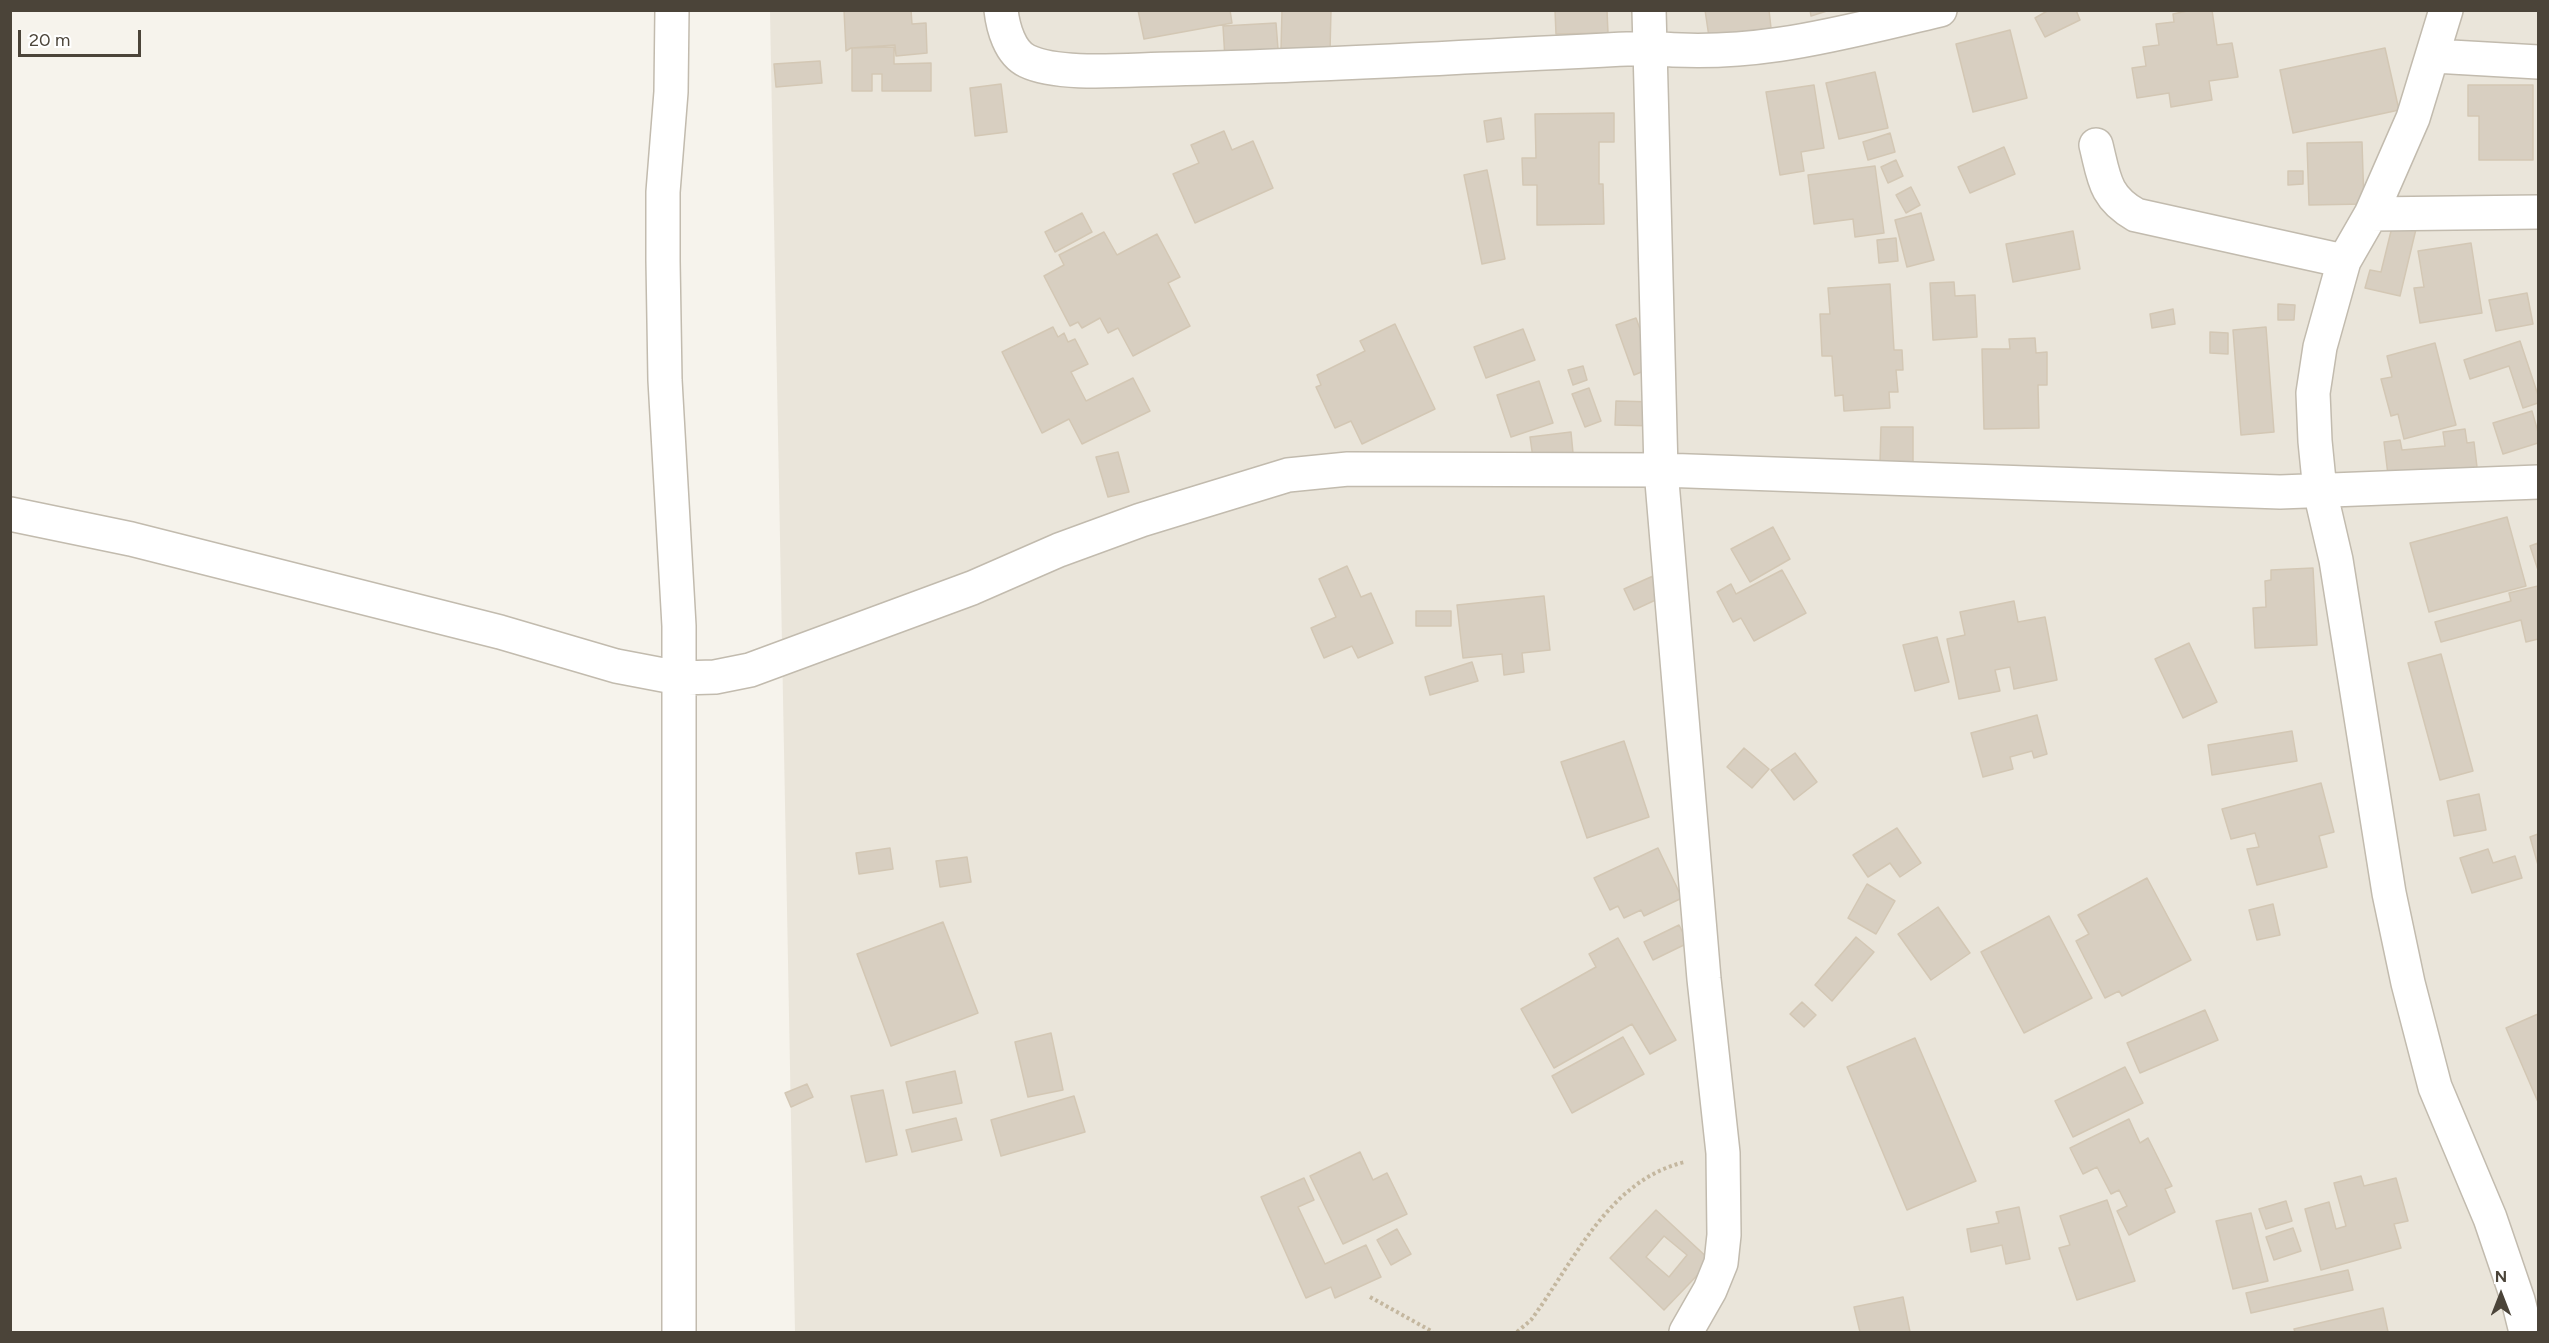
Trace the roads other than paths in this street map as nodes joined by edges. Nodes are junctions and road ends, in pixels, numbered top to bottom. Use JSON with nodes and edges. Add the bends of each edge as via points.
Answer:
{"nodes":[{"id":1,"x":672,"y":10,"type":"edge"},
{"id":2,"x":1001,"y":10,"type":"edge"},
{"id":3,"x":1649,"y":10,"type":"edge"},
{"id":4,"x":1940,"y":10,"type":"edge"},
{"id":5,"x":2446,"y":10,"type":"edge"},
{"id":6,"x":1649,"y":48,"type":"junction"},
{"id":7,"x":2434,"y":56,"type":"junction"},
{"id":8,"x":2538,"y":62,"type":"edge"},
{"id":9,"x":2096,"y":145,"type":"dead end"},
{"id":10,"x":2538,"y":212,"type":"edge"},
{"id":11,"x":2371,"y":214,"type":"junction"},
{"id":12,"x":2344,"y":261,"type":"junction"},
{"id":13,"x":1661,"y":470,"type":"junction"},
{"id":14,"x":2538,"y":482,"type":"edge"},
{"id":15,"x":2320,"y":491,"type":"junction"},
{"id":16,"x":10,"y":514,"type":"edge"},
{"id":17,"x":680,"y":678,"type":"junction"},
{"id":18,"x":679,"y":1332,"type":"edge"},
{"id":19,"x":1686,"y":1332,"type":"edge"},
{"id":20,"x":2526,"y":1332,"type":"edge"}],
"edges":[{"from":1,"to":17,"type":"street","via":[[663,261]]},
{"from":2,"to":6,"type":"street","via":[[1010,44],[1025,60],[1048,68],[1236,68]]},
{"from":3,"to":6,"type":"street"},
{"from":4,"to":6,"type":"street","via":[[1763,49]]},
{"from":5,"to":7,"type":"street"},
{"from":6,"to":13,"type":"street"},
{"from":7,"to":8,"type":"street"},
{"from":7,"to":11,"type":"street","via":[[2413,118]]},
{"from":9,"to":12,"type":"street","via":[[2107,189],[2136,215]]},
{"from":10,"to":11,"type":"street"},
{"from":11,"to":12,"type":"street"},
{"from":12,"to":15,"type":"street","via":[[2320,347],[2313,393]]},
{"from":13,"to":15,"type":"street"},
{"from":13,"to":17,"type":"street","via":[[1348,469],[1288,475],[1141,520],[750,670]]},
{"from":13,"to":19,"type":"street","via":[[1704,979],[1723,1153],[1721,1263]]},
{"from":14,"to":15,"type":"street"},
{"from":15,"to":20,"type":"street","via":[[2336,560],[2408,983],[2434,1087],[2490,1218]]},
{"from":16,"to":17,"type":"street","via":[[131,539],[500,632],[616,666]]},
{"from":17,"to":18,"type":"street"}]}
